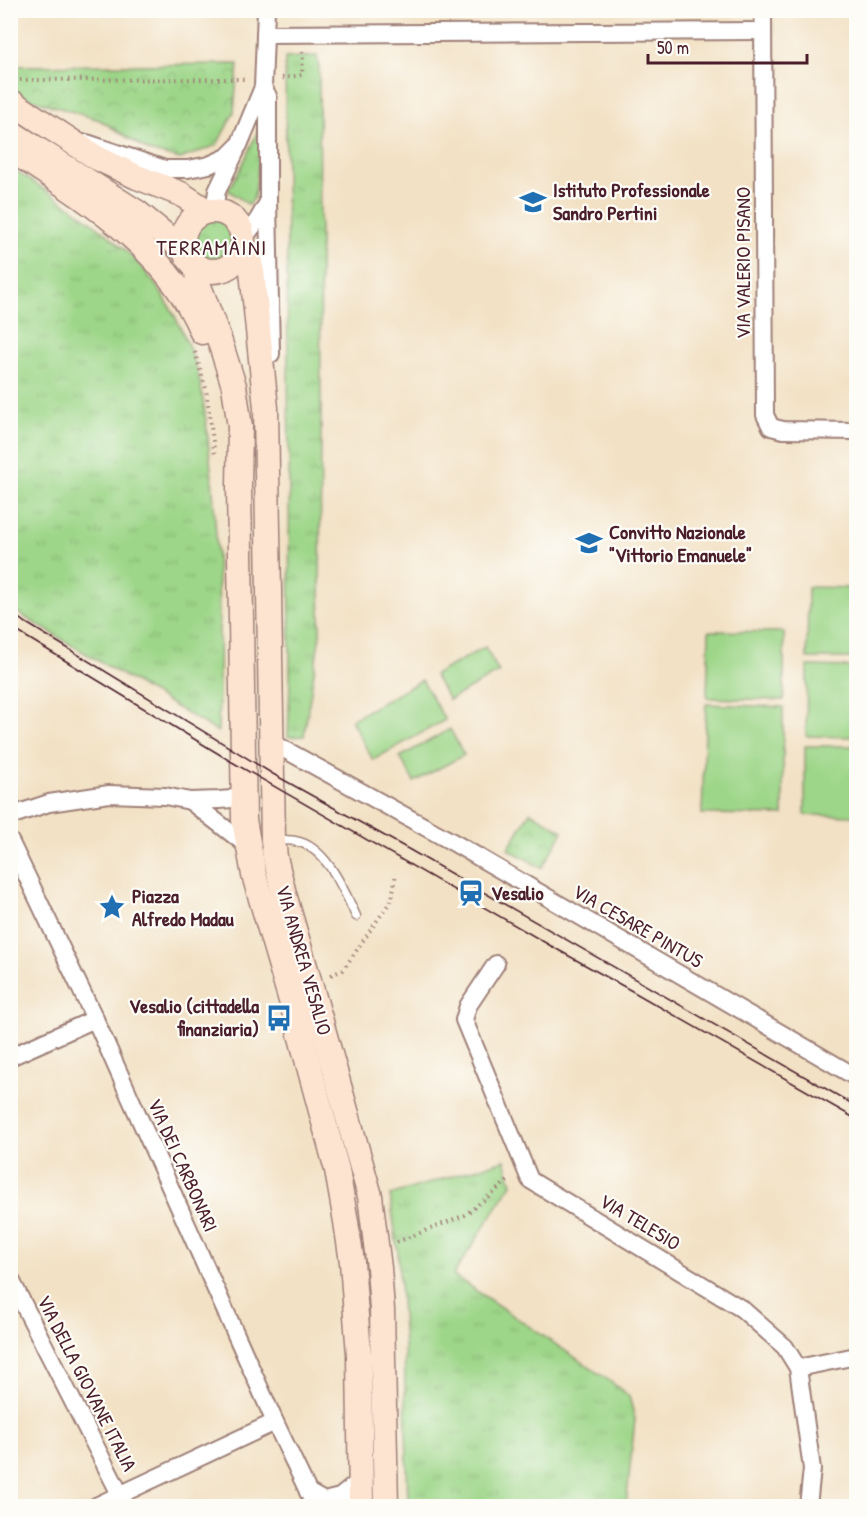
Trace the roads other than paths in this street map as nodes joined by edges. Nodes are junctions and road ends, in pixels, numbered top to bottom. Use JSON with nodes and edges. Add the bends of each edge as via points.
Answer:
{"nodes":[{"id":1,"x":266,"y":10,"type":"edge"},
{"id":2,"x":763,"y":10,"type":"edge"},
{"id":3,"x":762,"y":31,"type":"junction"},
{"id":4,"x":265,"y":34,"type":"junction"},
{"id":5,"x":267,"y":81,"type":"junction"},
{"id":6,"x":10,"y":101,"type":"edge"},
{"id":7,"x":10,"y":132,"type":"edge"},
{"id":8,"x":69,"y":139,"type":"junction"},
{"id":9,"x":239,"y":145,"type":"junction"},
{"id":10,"x":10,"y":149,"type":"edge"},
{"id":11,"x":268,"y":201,"type":"junction"},
{"id":12,"x":211,"y":211,"type":"junction"},
{"id":13,"x":243,"y":243,"type":"junction"},
{"id":14,"x":190,"y":258,"type":"junction"},
{"id":15,"x":266,"y":408,"type":"junction"},
{"id":16,"x":856,"y":431,"type":"edge"},
{"id":17,"x":239,"y":486,"type":"junction"},
{"id":18,"x":273,"y":743,"type":"junction"},
{"id":19,"x":243,"y":790,"type":"junction"},
{"id":20,"x":190,"y":801,"type":"junction"},
{"id":21,"x":10,"y":816,"type":"edge"},
{"id":22,"x":273,"y":840,"type":"junction"},
{"id":23,"x":10,"y":841,"type":"edge"},
{"id":24,"x":249,"y":847,"type":"junction"},
{"id":25,"x":356,"y":916,"type":"dead end"},
{"id":26,"x":496,"y":964,"type":"dead end"},
{"id":27,"x":95,"y":1019,"type":"junction"},
{"id":28,"x":10,"y":1057,"type":"edge"},
{"id":29,"x":856,"y":1077,"type":"edge"},
{"id":30,"x":10,"y":1278,"type":"edge"},
{"id":31,"x":856,"y":1356,"type":"edge"},
{"id":32,"x":798,"y":1368,"type":"junction"},
{"id":33,"x":274,"y":1422,"type":"junction"},
{"id":34,"x":361,"y":1480,"type":"junction"},
{"id":35,"x":312,"y":1499,"type":"edge"},
{"id":36,"x":123,"y":1501,"type":"edge"},
{"id":37,"x":96,"y":1506,"type":"edge"},
{"id":38,"x":361,"y":1506,"type":"edge"},
{"id":39,"x":386,"y":1506,"type":"edge"},
{"id":40,"x":808,"y":1506,"type":"edge"}],
"edges":[{"from":1,"to":4,"type":"street","name":"VIA ANDREA VESALIO"},
{"from":2,"to":3,"type":"street","name":"VIA VALERIO PISANO"},
{"from":3,"to":4,"type":"street"},
{"from":3,"to":16,"type":"street","name":"VIA VALERIO PISANO","via":[[765,415],[771,427],[783,430]]},
{"from":4,"to":5,"type":"street","name":"VIA ANDREA VESALIO"},
{"from":5,"to":9,"type":"street","name":"VIA ANDREA VESALIO"},
{"from":5,"to":11,"type":"street","name":"VIA ANDREA VESALIO"},
{"from":6,"to":8,"type":"main road"},
{"from":7,"to":14,"type":"main road","via":[[138,213]]},
{"from":8,"to":9,"type":"street","via":[[165,169],[209,165],[228,157]]},
{"from":8,"to":12,"type":"main road","via":[[97,158]]},
{"from":9,"to":12,"type":"street","name":"VIA ANDREA VESALIO"},
{"from":10,"to":17,"type":"main road","name":"VIA ANDREA VESALIO","via":[[74,191],[142,245],[168,274],[195,315],[208,346]]},
{"from":11,"to":13,"type":"street"},
{"from":11,"to":15,"type":"street","name":"VIA ANDREA VESALIO","via":[[272,392]]},
{"from":12,"to":13,"type":"main road","via":[[232,216],[239,224]]},
{"from":12,"to":14,"type":"main road","via":[[197,215],[184,232],[183,242]]},
{"from":13,"to":14,"type":"main road","via":[[240,256],[225,269],[206,270]]},
{"from":13,"to":15,"type":"main road","name":"VIA ANDREA VESALIO","via":[[252,272]]},
{"from":14,"to":17,"type":"main road","name":"VIA ANDREA VESALIO","via":[[234,386],[240,427]]},
{"from":15,"to":18,"type":"main road","name":"VIA ANDREA VESALIO"},
{"from":17,"to":19,"type":"main road","name":"VIA ANDREA VESALIO"},
{"from":18,"to":22,"type":"main road","name":"VIA ANDREA VESALIO"},
{"from":18,"to":29,"type":"street","name":"VIA CESARE PINTUS","via":[[456,844]]},
{"from":19,"to":20,"type":"street","via":[[232,799]]},
{"from":19,"to":24,"type":"main road","name":"VIA ANDREA VESALIO"},
{"from":20,"to":21,"type":"street","via":[[109,794],[49,803]]},
{"from":20,"to":24,"type":"street"},
{"from":22,"to":25,"type":"lane","via":[[297,841],[317,852],[337,876]]},
{"from":22,"to":39,"type":"main road","name":"VIA ANDREA VESALIO","via":[[284,894],[370,1196],[382,1310]]},
{"from":23,"to":27,"type":"street","name":"VIA DEI CARBONARI"},
{"from":24,"to":34,"type":"main road","name":"VIA ANDREA VESALIO","via":[[337,1170],[352,1262],[359,1355]]},
{"from":26,"to":32,"type":"street","name":"VIA TELESIO","via":[[468,1006],[464,1020],[530,1180],[742,1309],[785,1347]]},
{"from":27,"to":28,"type":"street"},
{"from":27,"to":33,"type":"street","name":"VIA DEI CARBONARI"},
{"from":30,"to":36,"type":"street","name":"VIA DELLA GIOVANE ITALIA"},
{"from":31,"to":32,"type":"street"},
{"from":32,"to":40,"type":"street","name":"VIA TELESIO","via":[[812,1469]]},
{"from":33,"to":35,"type":"street","name":"VIA DEI CARBONARI"},
{"from":33,"to":36,"type":"street"},
{"from":34,"to":35,"type":"street","via":[[340,1497]]},
{"from":34,"to":38,"type":"main road","name":"VIA ANDREA VESALIO"},
{"from":36,"to":37,"type":"street"}]}
